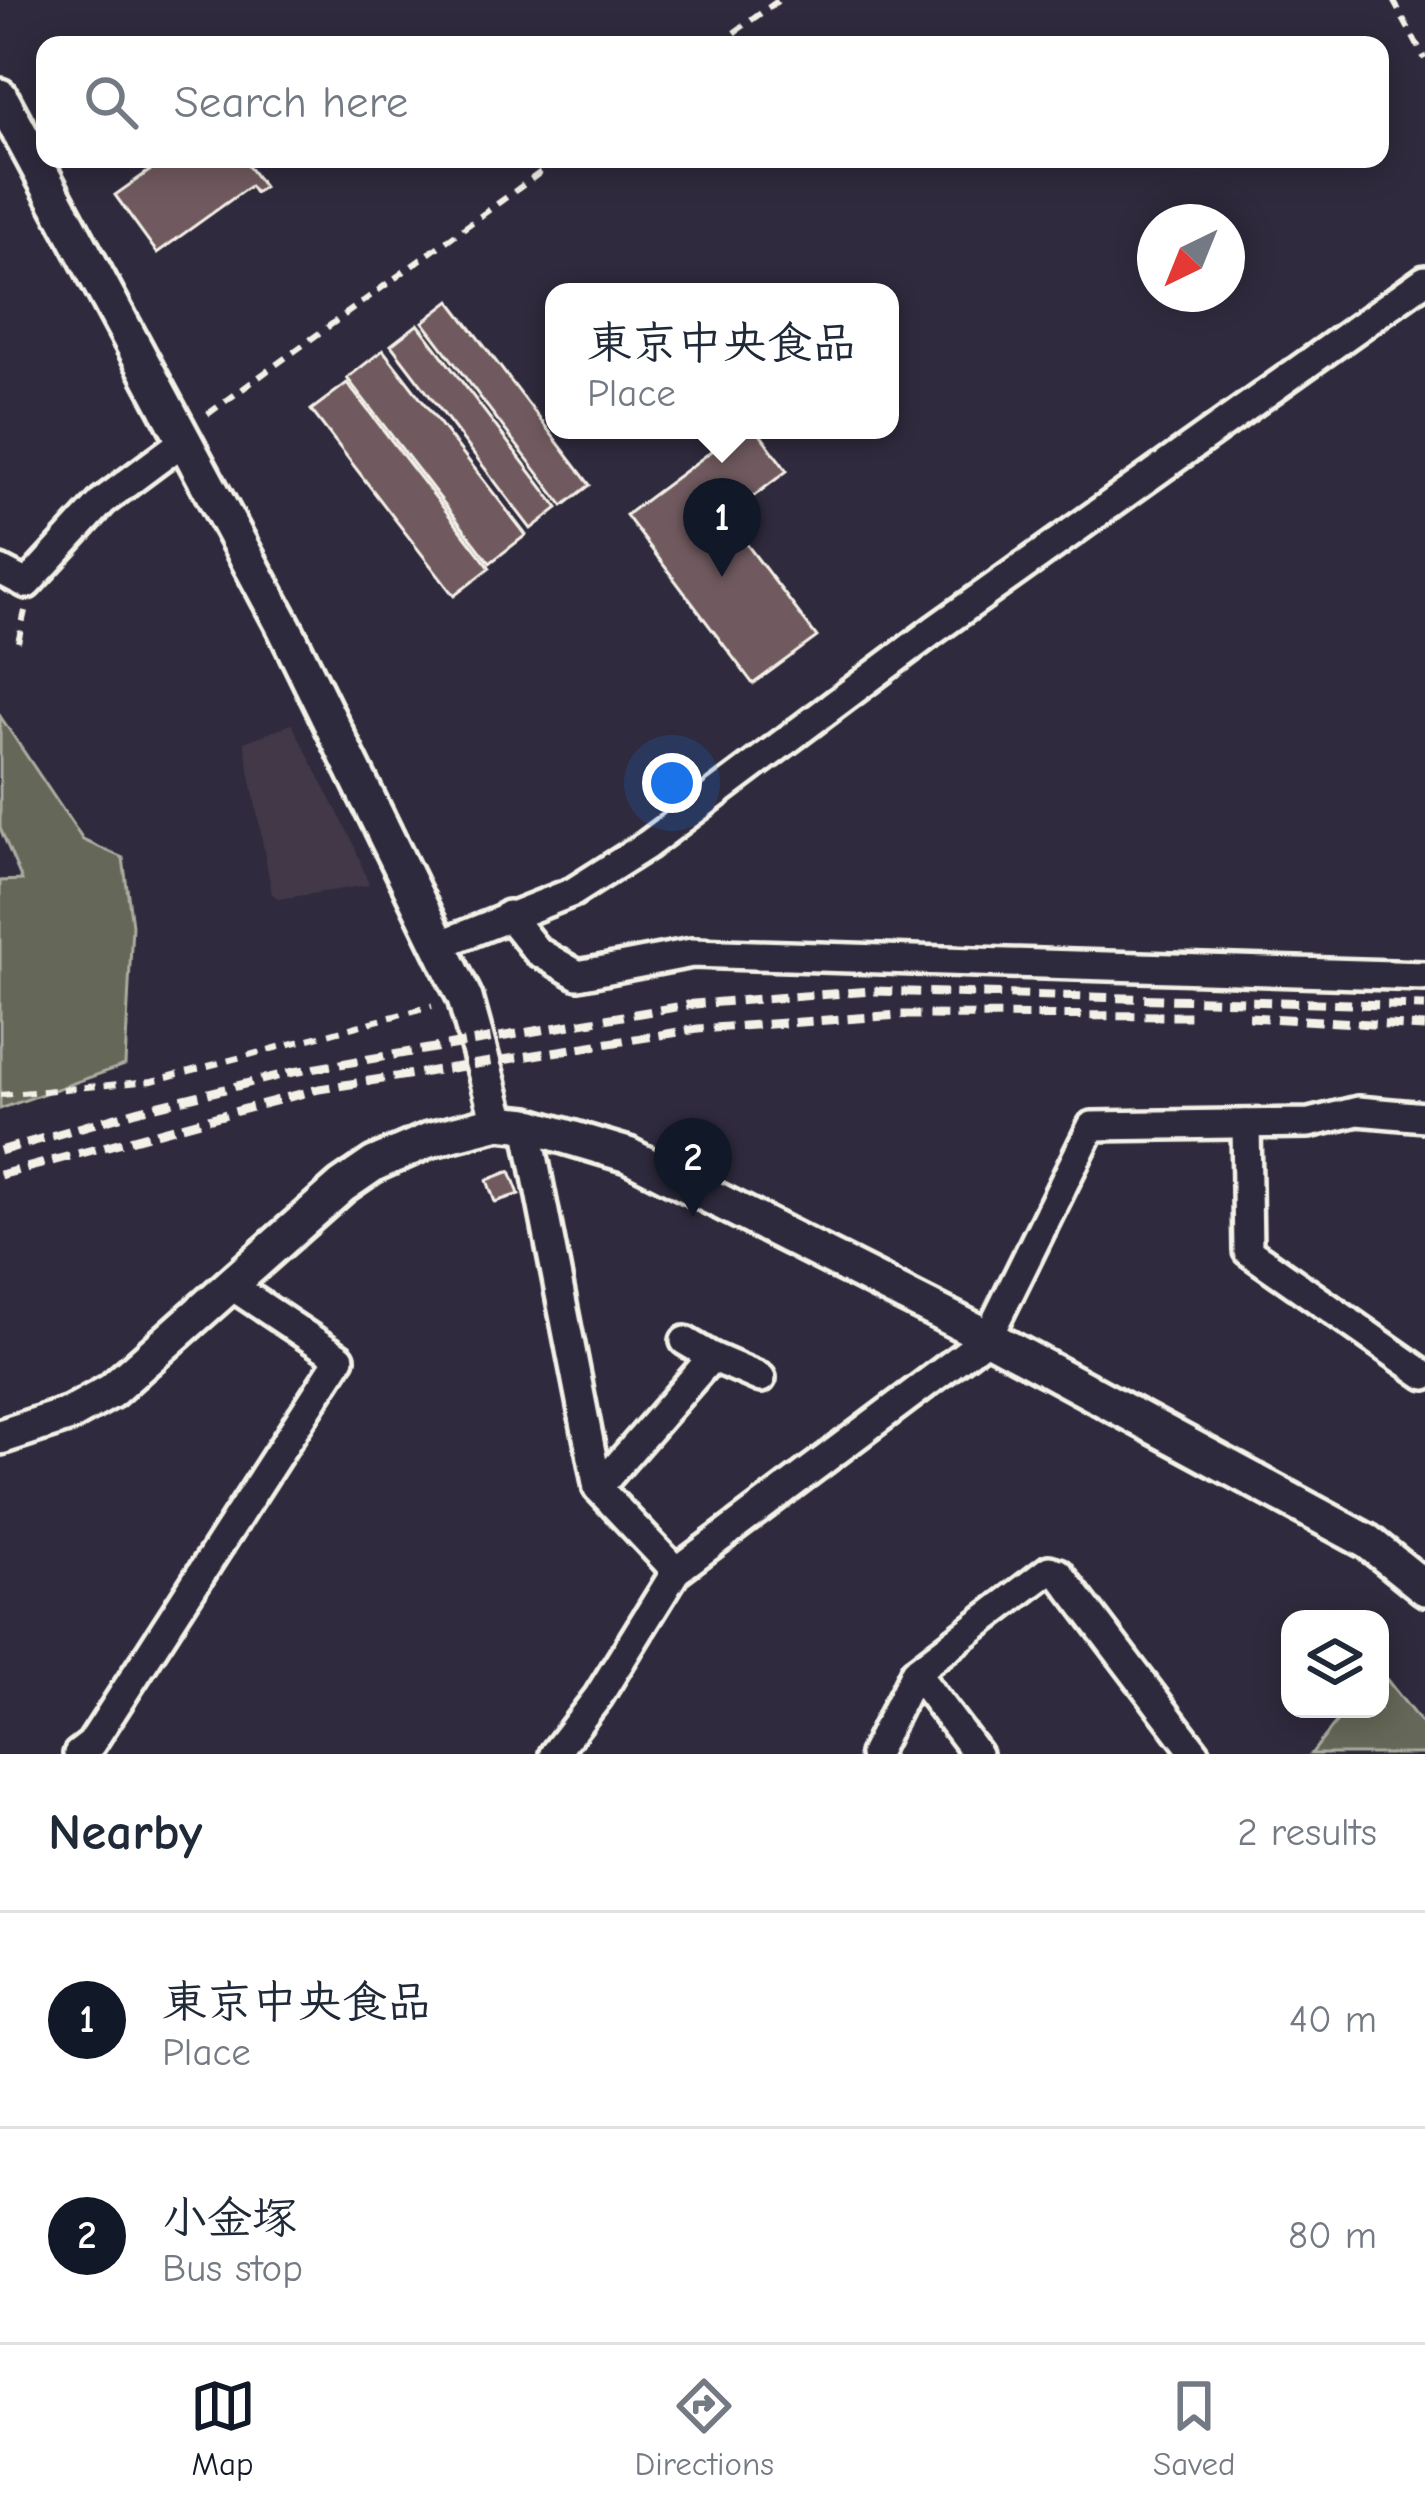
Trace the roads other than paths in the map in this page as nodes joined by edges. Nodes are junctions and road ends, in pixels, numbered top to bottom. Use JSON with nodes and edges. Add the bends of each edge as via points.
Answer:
{"nodes":[{"id":1,"x":0,"y":96,"type":"edge"},
{"id":2,"x":36,"y":163,"type":"edge"},
{"id":3,"x":39,"y":168,"type":"edge"},
{"id":4,"x":1425,"y":280,"type":"edge"},
{"id":5,"x":183,"y":436,"type":"junction"},
{"id":6,"x":0,"y":570,"type":"edge"},
{"id":7,"x":508,"y":915,"type":"junction"},
{"id":8,"x":439,"y":945,"type":"junction"},
{"id":9,"x":1425,"y":976,"type":"edge"},
{"id":10,"x":1425,"y":1117,"type":"edge"},
{"id":11,"x":513,"y":1123,"type":"junction"},
{"id":12,"x":1246,"y":1124,"type":"junction"},
{"id":13,"x":232,"y":1286,"type":"junction"},
{"id":14,"x":988,"y":1337,"type":"junction"},
{"id":15,"x":686,"y":1341,"type":"dead end"},
{"id":16,"x":712,"y":1357,"type":"junction"},
{"id":17,"x":1425,"y":1375,"type":"edge"},
{"id":18,"x":761,"y":1378,"type":"dead end"},
{"id":19,"x":0,"y":1437,"type":"edge"},
{"id":20,"x":598,"y":1488,"type":"junction"},
{"id":21,"x":676,"y":1570,"type":"junction"},
{"id":22,"x":1425,"y":1588,"type":"edge"},
{"id":23,"x":915,"y":1672,"type":"junction"},
{"id":24,"x":78,"y":1754,"type":"edge"},
{"id":25,"x":554,"y":1754,"type":"edge"},
{"id":26,"x":874,"y":1754,"type":"edge"},
{"id":27,"x":976,"y":1754,"type":"edge"},
{"id":28,"x":1196,"y":1754,"type":"edge"}],
"edges":[{"from":1,"to":2,"type":"street"},
{"from":3,"to":5,"type":"street"},
{"from":4,"to":7,"type":"street","via":[[647,845],[573,892]]},
{"from":5,"to":6,"type":"street","via":[[103,501],[27,584]]},
{"from":5,"to":8,"type":"street"},
{"from":7,"to":8,"type":"street"},
{"from":7,"to":9,"type":"street","via":[[537,951],[578,976],[692,953]]},
{"from":8,"to":11,"type":"street"},
{"from":10,"to":12,"type":"street","via":[[1358,1111],[1309,1123]]},
{"from":11,"to":13,"type":"street","via":[[429,1140],[374,1163]]},
{"from":11,"to":14,"type":"street","via":[[628,1155]]},
{"from":11,"to":20,"type":"street"},
{"from":12,"to":14,"type":"street","via":[[1092,1126]]},
{"from":12,"to":17,"type":"street","via":[[1248,1251]]},
{"from":13,"to":19,"type":"street","via":[[111,1391]]},
{"from":13,"to":24,"type":"street","via":[[340,1358]]},
{"from":14,"to":21,"type":"street"},
{"from":14,"to":22,"type":"street","via":[[1368,1542]]},
{"from":15,"to":16,"type":"street"},
{"from":16,"to":18,"type":"street"},
{"from":16,"to":20,"type":"street"},
{"from":20,"to":21,"type":"street"},
{"from":21,"to":25,"type":"street"},
{"from":23,"to":26,"type":"street"},
{"from":23,"to":27,"type":"street"},
{"from":23,"to":28,"type":"street","via":[[1049,1570]]}]}
